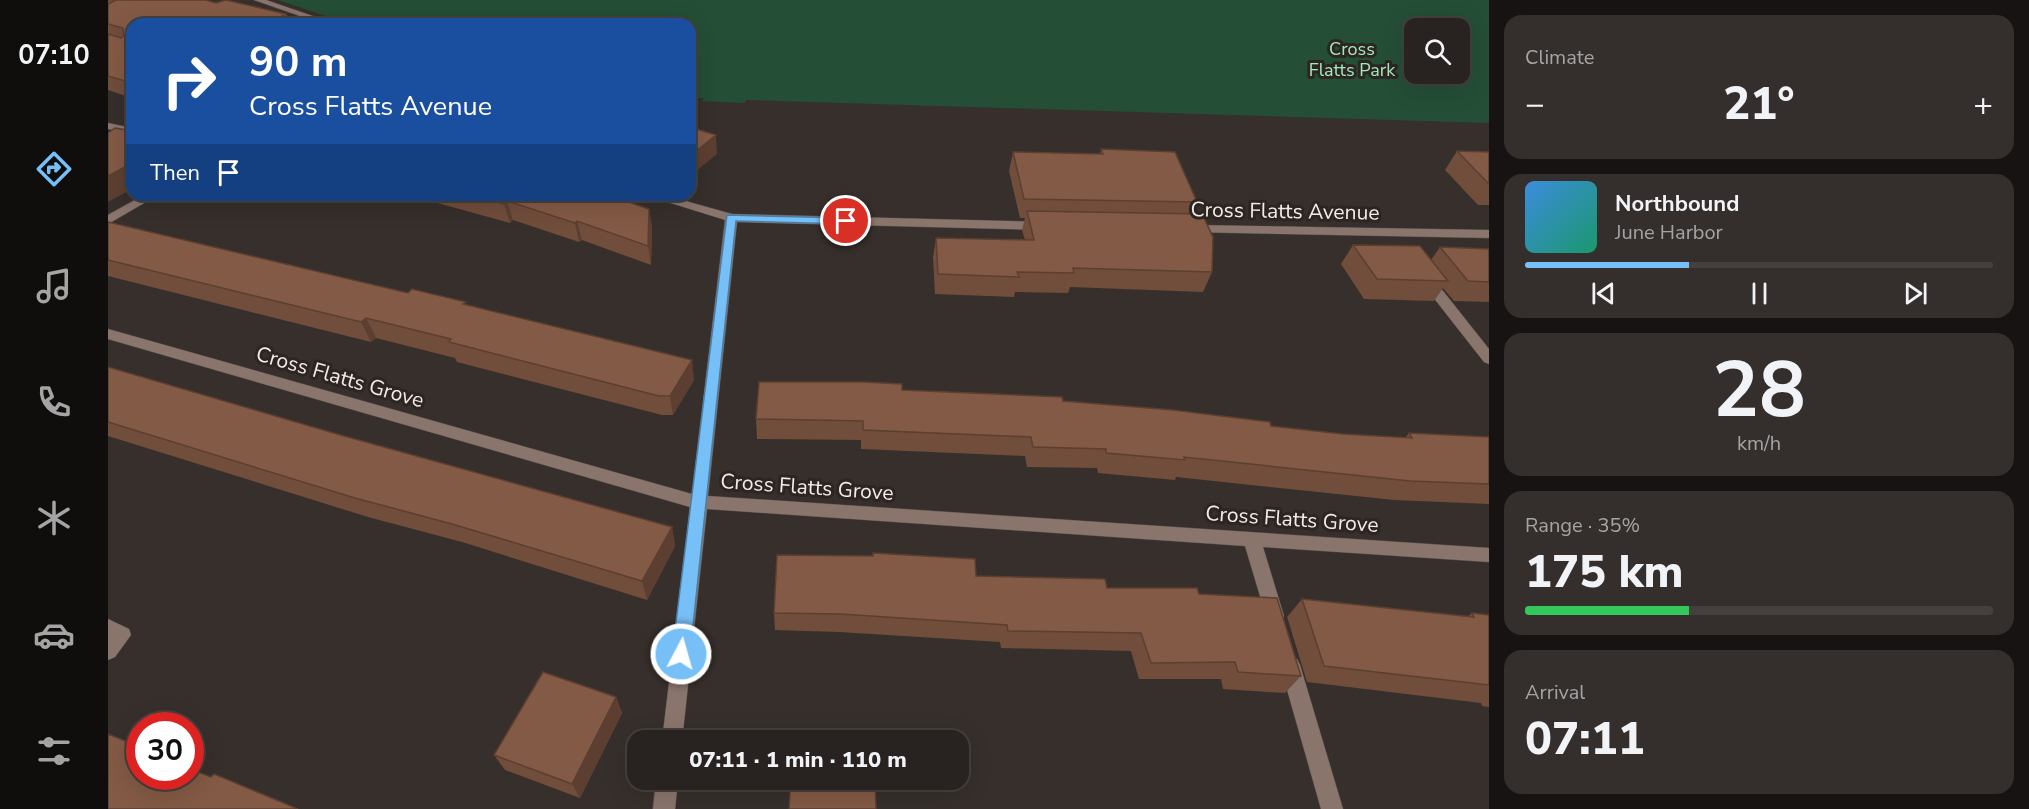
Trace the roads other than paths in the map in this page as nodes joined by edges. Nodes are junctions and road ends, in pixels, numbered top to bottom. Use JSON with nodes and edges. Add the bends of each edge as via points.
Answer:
{"nodes":[{"id":1,"x":258,"y":0,"type":"edge"},
{"id":2,"x":314,"y":18,"type":"edge"},
{"id":3,"x":108,"y":126,"type":"edge"},
{"id":4,"x":126,"y":130,"type":"edge"},
{"id":5,"x":141,"y":201,"type":"edge"},
{"id":6,"x":672,"y":201,"type":"edge"},
{"id":7,"x":108,"y":204,"type":"edge"},
{"id":8,"x":129,"y":208,"type":"junction"},
{"id":9,"x":731,"y":218,"type":"junction"},
{"id":10,"x":108,"y":220,"type":"edge"},
{"id":11,"x":1058,"y":226,"type":"edge"},
{"id":12,"x":1176,"y":229,"type":"edge"},
{"id":13,"x":1390,"y":233,"type":"junction"},
{"id":14,"x":1489,"y":234,"type":"edge"},
{"id":15,"x":1404,"y":251,"type":"edge"},
{"id":16,"x":1419,"y":269,"type":"edge"},
{"id":17,"x":108,"y":334,"type":"edge"},
{"id":18,"x":1489,"y":359,"type":"edge"},
{"id":19,"x":697,"y":502,"type":"junction"},
{"id":20,"x":1252,"y":539,"type":"junction"},
{"id":21,"x":1489,"y":555,"type":"edge"},
{"id":22,"x":1279,"y":629,"type":"edge"},
{"id":23,"x":115,"y":631,"type":"edge"},
{"id":24,"x":108,"y":651,"type":"edge"},
{"id":25,"x":1286,"y":652,"type":"edge"},
{"id":26,"x":673,"y":730,"type":"edge"},
{"id":27,"x":666,"y":790,"type":"edge"},
{"id":28,"x":664,"y":809,"type":"edge"},
{"id":29,"x":1332,"y":809,"type":"edge"}],
"edges":[{"from":1,"to":2,"type":"street"},
{"from":3,"to":4,"type":"street"},
{"from":5,"to":8,"type":"street"},
{"from":6,"to":9,"type":"street"},
{"from":7,"to":8,"type":"street"},
{"from":8,"to":10,"type":"street"},
{"from":9,"to":11,"type":"street"},
{"from":9,"to":19,"type":"street"},
{"from":12,"to":13,"type":"street","name":"Cross Flatts Avenue"},
{"from":13,"to":14,"type":"street","name":"Cross Flatts Avenue"},
{"from":13,"to":15,"type":"street"},
{"from":16,"to":18,"type":"street"},
{"from":17,"to":19,"type":"street","name":"Cross Flatts Grove"},
{"from":19,"to":20,"type":"street","name":"Cross Flatts Grove"},
{"from":19,"to":26,"type":"street"},
{"from":20,"to":21,"type":"street","name":"Cross Flatts Grove"},
{"from":20,"to":22,"type":"street"},
{"from":23,"to":24,"type":"street"},
{"from":25,"to":29,"type":"street"},
{"from":27,"to":28,"type":"street"}]}
